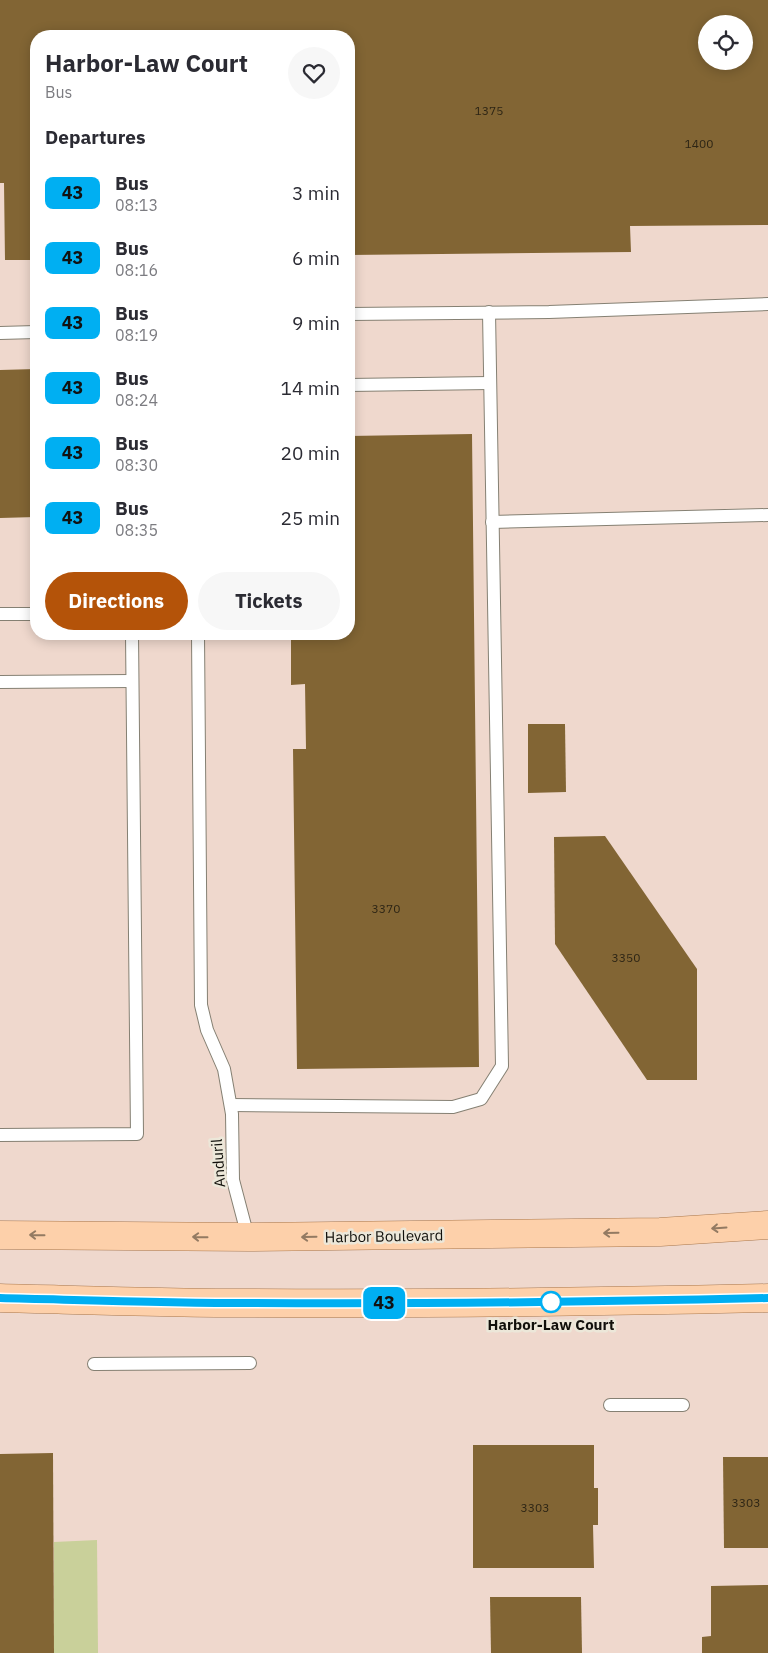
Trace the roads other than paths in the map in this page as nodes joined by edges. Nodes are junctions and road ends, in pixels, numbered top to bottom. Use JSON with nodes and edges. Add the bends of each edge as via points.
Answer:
{"nodes":[{"id":1,"x":768,"y":304,"type":"edge"},
{"id":2,"x":488,"y":312,"type":"junction"},
{"id":3,"x":355,"y":314,"type":"edge"},
{"id":4,"x":30,"y":332,"type":"edge"},
{"id":5,"x":0,"y":333,"type":"edge"},
{"id":6,"x":490,"y":383,"type":"junction"},
{"id":7,"x":355,"y":385,"type":"edge"},
{"id":8,"x":768,"y":515,"type":"edge"},
{"id":9,"x":492,"y":522,"type":"junction"},
{"id":10,"x":0,"y":614,"type":"edge"},
{"id":11,"x":30,"y":614,"type":"edge"},
{"id":12,"x":132,"y":640,"type":"edge"},
{"id":13,"x":198,"y":640,"type":"edge"},
{"id":14,"x":132,"y":681,"type":"junction"},
{"id":15,"x":0,"y":682,"type":"edge"},
{"id":16,"x":232,"y":1110,"type":"junction"},
{"id":17,"x":0,"y":1135,"type":"edge"},
{"id":18,"x":768,"y":1225,"type":"edge"},
{"id":19,"x":0,"y":1235,"type":"edge"},
{"id":20,"x":248,"y":1237,"type":"junction"},
{"id":21,"x":0,"y":1298,"type":"edge"},
{"id":22,"x":768,"y":1298,"type":"edge"},
{"id":23,"x":250,"y":1363,"type":"dead end"},
{"id":24,"x":94,"y":1364,"type":"dead end"},
{"id":25,"x":610,"y":1405,"type":"dead end"},
{"id":26,"x":683,"y":1405,"type":"dead end"}],
"edges":[{"from":1,"to":2,"type":"lane"},
{"from":2,"to":3,"type":"lane"},
{"from":2,"to":6,"type":"lane"},
{"from":4,"to":5,"type":"lane"},
{"from":6,"to":7,"type":"lane"},
{"from":6,"to":9,"type":"lane"},
{"from":8,"to":9,"type":"lane"},
{"from":9,"to":16,"type":"lane","via":[[502,1066],[481,1099],[453,1107]]},
{"from":10,"to":11,"type":"lane"},
{"from":12,"to":14,"type":"lane"},
{"from":13,"to":16,"type":"lane","name":"Anduril","via":[[201,1005],[207,1030],[224,1069]]},
{"from":14,"to":15,"type":"lane"},
{"from":14,"to":17,"type":"lane","via":[[137,1134]]},
{"from":16,"to":20,"type":"lane","name":"Anduril","via":[[233,1180]]},
{"from":18,"to":20,"type":"main road","name":"Harbor Boulevard","one_way":true,"via":[[660,1232]]},
{"from":20,"to":19,"type":"main road","name":"Harbor Boulevard","one_way":true},
{"from":21,"to":22,"type":"main road","via":[[249,1303]]},
{"from":23,"to":24,"type":"lane"},
{"from":25,"to":26,"type":"lane"}]}
